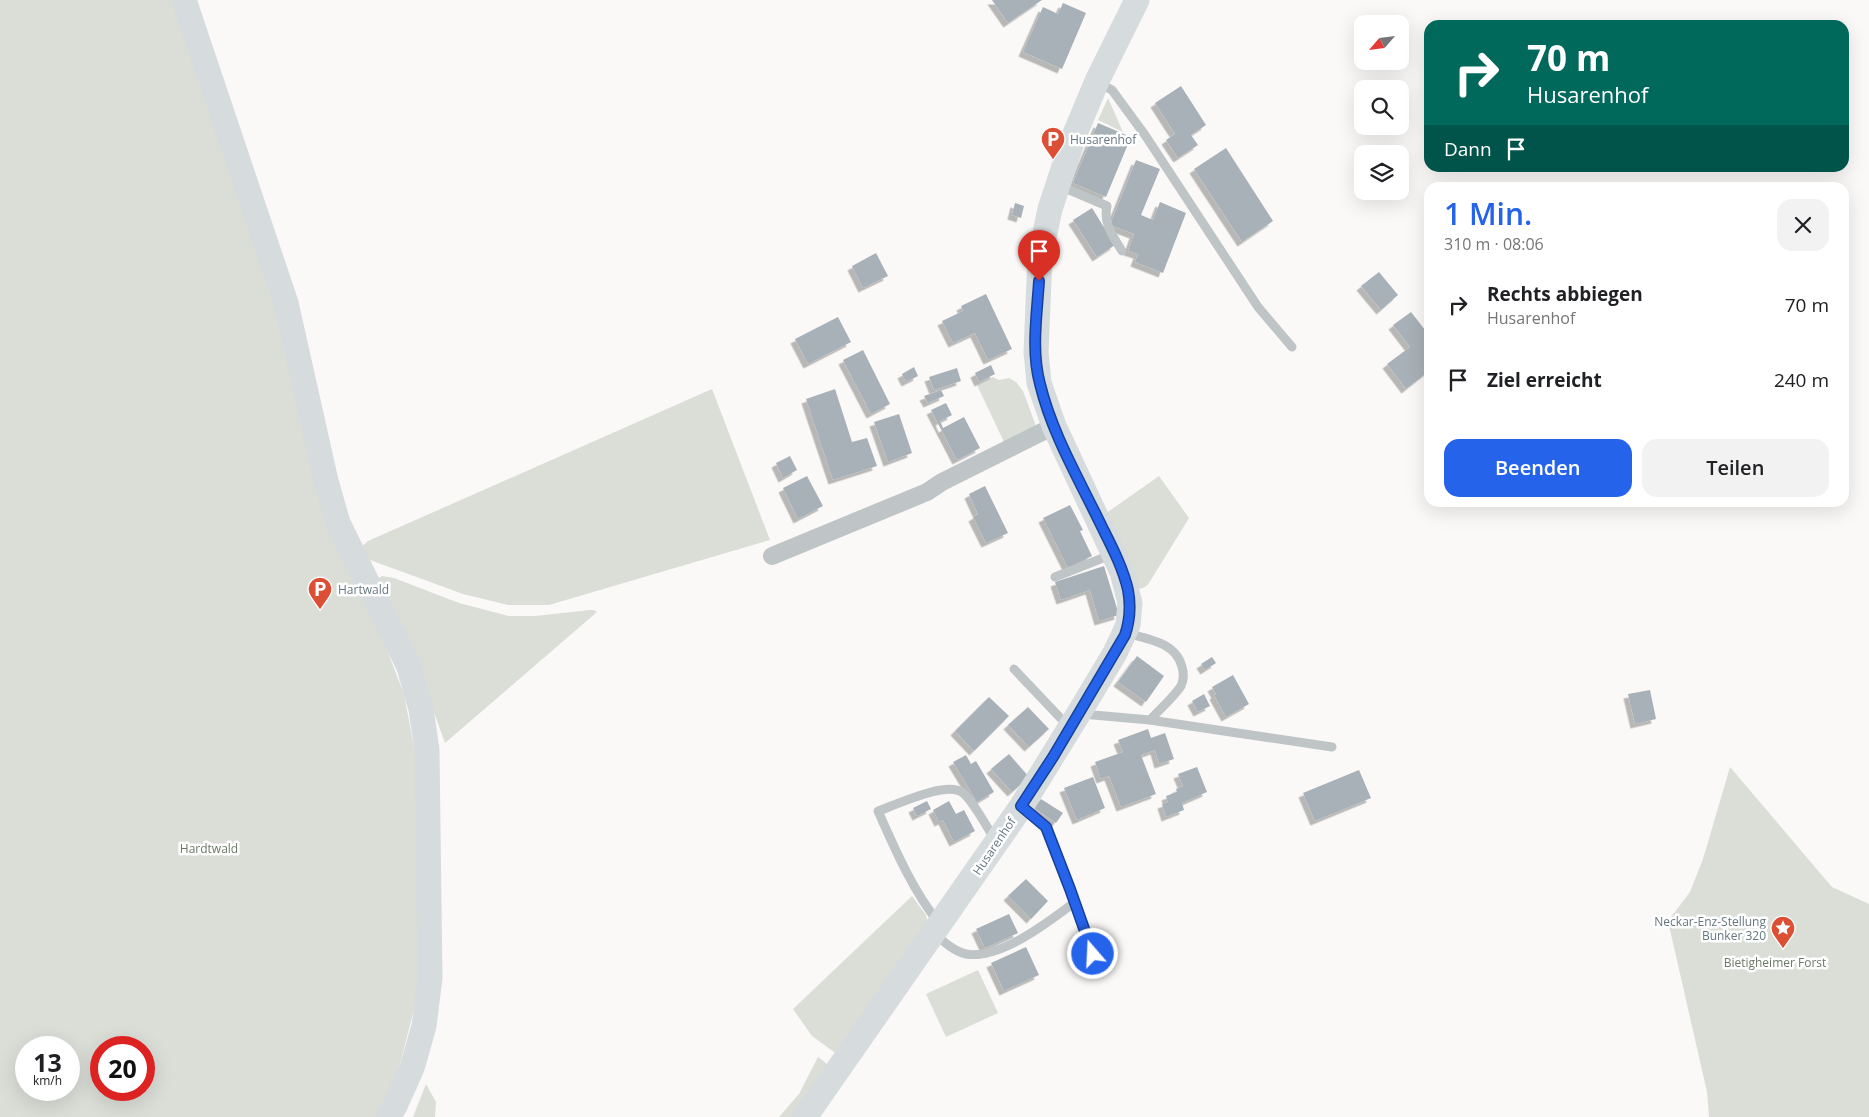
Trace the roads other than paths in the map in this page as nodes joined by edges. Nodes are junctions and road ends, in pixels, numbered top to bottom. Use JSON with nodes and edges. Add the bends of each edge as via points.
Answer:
{"nodes":[{"id":1,"x":184,"y":0,"type":"edge"},
{"id":2,"x":1137,"y":0,"type":"edge"},
{"id":3,"x":1097,"y":82,"type":"junction"},
{"id":4,"x":1058,"y":185,"type":"junction"},
{"id":5,"x":1122,"y":251,"type":"dead end"},
{"id":6,"x":1292,"y":347,"type":"dead end"},
{"id":7,"x":1054,"y":426,"type":"junction"},
{"id":8,"x":1114,"y":553,"type":"junction"},
{"id":9,"x":772,"y":556,"type":"dead end"},
{"id":10,"x":1055,"y":577,"type":"dead end"},
{"id":11,"x":1126,"y":633,"type":"junction"},
{"id":12,"x":1014,"y":669,"type":"dead end"},
{"id":13,"x":1150,"y":720,"type":"junction"},
{"id":14,"x":1075,"y":721,"type":"junction"},
{"id":15,"x":1332,"y":747,"type":"dead end"},
{"id":16,"x":1021,"y":806,"type":"junction"},
{"id":17,"x":996,"y":843,"type":"junction"},
{"id":18,"x":1075,"y":902,"type":"junction"},
{"id":19,"x":937,"y":928,"type":"junction"},
{"id":20,"x":1099,"y":971,"type":"dead end"},
{"id":21,"x":388,"y":1117,"type":"edge"},
{"id":22,"x":805,"y":1117,"type":"edge"}],
"edges":[{"from":1,"to":21,"type":"main road","via":[[286,303],[338,523],[409,667],[421,708],[427,750],[430,978],[424,1026],[412,1068]]},
{"from":2,"to":3,"type":"main road","name":"Husarenhof"},
{"from":3,"to":4,"type":"main road","name":"Husarenhof"},
{"from":3,"to":6,"type":"lane","via":[[1112,90],[1258,307]]},
{"from":4,"to":5,"type":"lane","via":[[1107,206],[1108,227]]},
{"from":4,"to":7,"type":"main road","name":"Husarenhof","via":[[1040,257],[1036,352],[1039,383]]},
{"from":7,"to":8,"type":"main road","name":"Husarenhof"},
{"from":7,"to":9,"type":"street","via":[[926,492]]},
{"from":8,"to":10,"type":"lane"},
{"from":8,"to":11,"type":"main road","name":"Husarenhof","via":[[1128,589],[1130,616]]},
{"from":11,"to":13,"type":"lane","via":[[1161,643],[1170,648],[1182,664],[1184,676],[1181,686]]},
{"from":11,"to":14,"type":"main road","name":"Husarenhof"},
{"from":12,"to":14,"type":"lane"},
{"from":13,"to":14,"type":"lane"},
{"from":13,"to":15,"type":"lane"},
{"from":14,"to":16,"type":"main road","name":"Husarenhof"},
{"from":16,"to":17,"type":"main road","name":"Husarenhof"},
{"from":16,"to":18,"type":"lane","via":[[1046,827]]},
{"from":17,"to":19,"type":"main road","name":"Husarenhof"},
{"from":17,"to":19,"type":"lane","via":[[968,799],[950,788],[878,810]]},
{"from":18,"to":19,"type":"lane","via":[[1022,940],[988,952],[972,954],[956,950]]},
{"from":18,"to":20,"type":"lane"},
{"from":19,"to":22,"type":"main road","name":"Husarenhof"}]}
